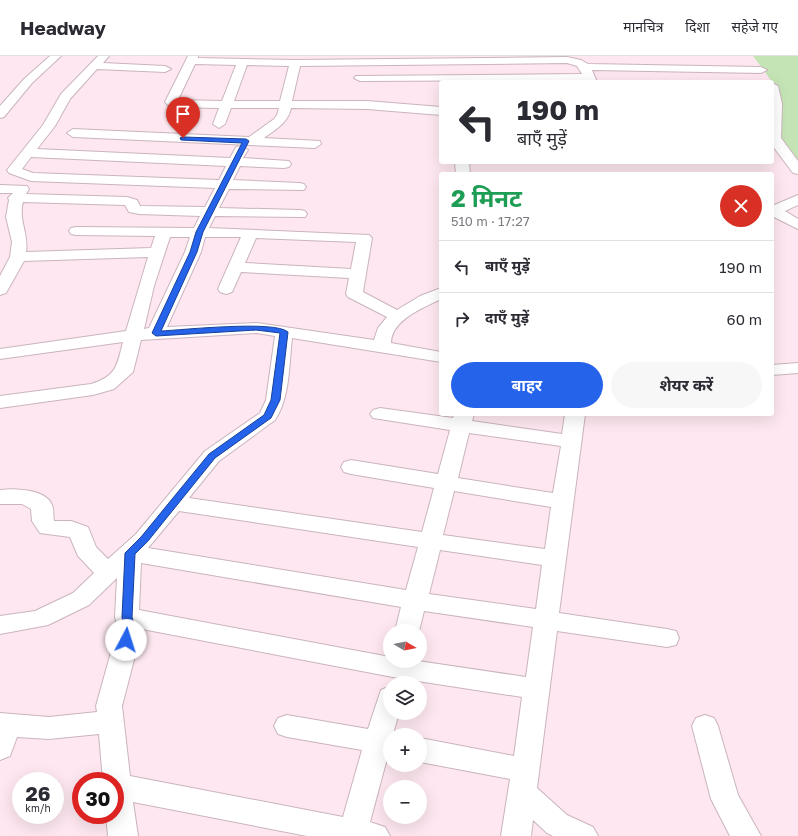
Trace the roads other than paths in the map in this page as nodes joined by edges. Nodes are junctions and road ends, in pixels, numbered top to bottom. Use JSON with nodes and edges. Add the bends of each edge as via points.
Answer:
{"nodes":[{"id":1,"x":56,"y":56,"type":"edge"},
{"id":2,"x":104,"y":56,"type":"edge"},
{"id":3,"x":192,"y":59,"type":"edge"},
{"id":4,"x":754,"y":60,"type":"dead end"},
{"id":5,"x":243,"y":62,"type":"junction"},
{"id":6,"x":424,"y":62,"type":"junction"},
{"id":7,"x":295,"y":64,"type":"junction"},
{"id":8,"x":94,"y":66,"type":"junction"},
{"id":9,"x":165,"y":69,"type":"dead end"},
{"id":10,"x":761,"y":70,"type":"junction"},
{"id":11,"x":589,"y":75,"type":"edge"},
{"id":12,"x":360,"y":78,"type":"dead end"},
{"id":13,"x":473,"y":80,"type":"edge"},
{"id":14,"x":768,"y":80,"type":"edge"},
{"id":15,"x":439,"y":81,"type":"edge"},
{"id":16,"x":427,"y":82,"type":"junction"},
{"id":17,"x":774,"y":95,"type":"edge"},
{"id":18,"x":227,"y":105,"type":"junction"},
{"id":19,"x":285,"y":105,"type":"junction"},
{"id":20,"x":434,"y":107,"type":"edge"},
{"id":21,"x":0,"y":114,"type":"edge"},
{"id":22,"x":219,"y":124,"type":"dead end"},
{"id":23,"x":774,"y":132,"type":"edge"},
{"id":24,"x":774,"y":132,"type":"edge"},
{"id":25,"x":73,"y":133,"type":"dead end"},
{"id":26,"x":249,"y":141,"type":"junction"},
{"id":27,"x":315,"y":144,"type":"dead end"},
{"id":28,"x":28,"y":153,"type":"junction"},
{"id":29,"x":234,"y":162,"type":"junction"},
{"id":30,"x":284,"y":164,"type":"dead end"},
{"id":31,"x":798,"y":170,"type":"edge"},
{"id":32,"x":31,"y":177,"type":"junction"},
{"id":33,"x":225,"y":184,"type":"junction"},
{"id":34,"x":299,"y":187,"type":"dead end"},
{"id":35,"x":0,"y":189,"type":"edge"},
{"id":36,"x":18,"y":194,"type":"junction"},
{"id":37,"x":798,"y":199,"type":"edge"},
{"id":38,"x":211,"y":211,"type":"junction"},
{"id":39,"x":774,"y":211,"type":"edge"},
{"id":40,"x":774,"y":212,"type":"edge"},
{"id":41,"x":300,"y":214,"type":"dead end"},
{"id":42,"x":798,"y":225,"type":"edge"},
{"id":43,"x":76,"y":231,"type":"dead end"},
{"id":44,"x":164,"y":232,"type":"junction"},
{"id":45,"x":199,"y":232,"type":"junction"},
{"id":46,"x":250,"y":233,"type":"junction"},
{"id":47,"x":156,"y":252,"type":"junction"},
{"id":48,"x":17,"y":257,"type":"junction"},
{"id":49,"x":235,"y":267,"type":"junction"},
{"id":50,"x":357,"y":274,"type":"junction"},
{"id":51,"x":226,"y":289,"type":"dead end"},
{"id":52,"x":0,"y":290,"type":"edge"},
{"id":53,"x":439,"y":294,"type":"edge"},
{"id":54,"x":398,"y":317,"type":"junction"},
{"id":55,"x":284,"y":332,"type":"junction"},
{"id":56,"x":156,"y":333,"type":"junction"},
{"id":57,"x":134,"y":335,"type":"junction"},
{"id":58,"x":382,"y":348,"type":"junction"},
{"id":59,"x":0,"y":354,"type":"edge"},
{"id":60,"x":439,"y":357,"type":"edge"},
{"id":61,"x":798,"y":368,"type":"edge"},
{"id":62,"x":774,"y":370,"type":"edge"},
{"id":63,"x":0,"y":402,"type":"edge"},
{"id":64,"x":380,"y":414,"type":"dead end"},
{"id":65,"x":575,"y":416,"type":"edge"},
{"id":66,"x":463,"y":419,"type":"edge"},
{"id":67,"x":571,"y":441,"type":"junction"},
{"id":68,"x":351,"y":467,"type":"dead end"},
{"id":69,"x":446,"y":482,"type":"junction"},
{"id":70,"x":0,"y":497,"type":"edge"},
{"id":71,"x":563,"y":502,"type":"junction"},
{"id":72,"x":174,"y":503,"type":"junction"},
{"id":73,"x":431,"y":542,"type":"junction"},
{"id":74,"x":130,"y":553,"type":"junction"},
{"id":75,"x":555,"y":559,"type":"junction"},
{"id":76,"x":110,"y":572,"type":"junction"},
{"id":77,"x":416,"y":600,"type":"junction"},
{"id":78,"x":127,"y":617,"type":"junction"},
{"id":79,"x":546,"y":621,"type":"junction"},
{"id":80,"x":0,"y":624,"type":"edge"},
{"id":81,"x":409,"y":624,"type":"edge"},
{"id":82,"x":666,"y":638,"type":"dead end"},
{"id":83,"x":397,"y":671,"type":"edge"},
{"id":84,"x":537,"y":689,"type":"junction"},
{"id":85,"x":111,"y":722,"type":"junction"},
{"id":86,"x":287,"y":726,"type":"dead end"},
{"id":87,"x":705,"y":726,"type":"dead end"},
{"id":88,"x":3,"y":732,"type":"edge"},
{"id":89,"x":383,"y":743,"type":"edge"},
{"id":90,"x":383,"y":747,"type":"edge"},
{"id":91,"x":427,"y":752,"type":"edge"},
{"id":92,"x":116,"y":772,"type":"edge"},
{"id":93,"x":524,"y":782,"type":"junction"},
{"id":94,"x":124,"y":787,"type":"edge"},
{"id":95,"x":122,"y":824,"type":"edge"},
{"id":96,"x":360,"y":835,"type":"edge"},
{"id":97,"x":123,"y":836,"type":"edge"},
{"id":98,"x":516,"y":836,"type":"edge"},
{"id":99,"x":583,"y":836,"type":"edge"},
{"id":100,"x":746,"y":836,"type":"edge"}],
"edges":[{"from":1,"to":21,"type":"street","via":[[28,81]]},
{"from":2,"to":8,"type":"street"},
{"from":3,"to":5,"type":"street"},
{"from":3,"to":18,"type":"street","via":[[171,102],[181,105]]},
{"from":4,"to":10,"type":"street"},
{"from":5,"to":7,"type":"street"},
{"from":5,"to":18,"type":"street"},
{"from":6,"to":7,"type":"street"},
{"from":6,"to":11,"type":"street","via":[[567,60],[582,63]]},
{"from":6,"to":16,"type":"street"},
{"from":7,"to":19,"type":"street"},
{"from":8,"to":9,"type":"street"},
{"from":8,"to":28,"type":"street","via":[[65,97],[49,126]]},
{"from":10,"to":11,"type":"street"},
{"from":10,"to":14,"type":"street"},
{"from":11,"to":13,"type":"street"},
{"from":12,"to":16,"type":"street"},
{"from":15,"to":16,"type":"street"},
{"from":17,"to":24,"type":"street","via":[[777,109]]},
{"from":18,"to":19,"type":"street"},
{"from":18,"to":22,"type":"street"},
{"from":19,"to":20,"type":"street"},
{"from":19,"to":26,"type":"street","via":[[283,116],[278,122]]},
{"from":23,"to":31,"type":"street","via":[[777,142]]},
{"from":25,"to":26,"type":"street"},
{"from":26,"to":27,"type":"street"},
{"from":26,"to":29,"type":"street"},
{"from":28,"to":29,"type":"street"},
{"from":28,"to":32,"type":"street","via":[[14,170]]},
{"from":29,"to":30,"type":"street"},
{"from":29,"to":33,"type":"street"},
{"from":32,"to":33,"type":"street"},
{"from":32,"to":36,"type":"street"},
{"from":33,"to":34,"type":"street"},
{"from":33,"to":38,"type":"street"},
{"from":35,"to":36,"type":"street"},
{"from":36,"to":38,"type":"street","via":[[122,201],[132,203],[134,209]]},
{"from":36,"to":48,"type":"street","via":[[12,202],[9,218],[20,239]]},
{"from":37,"to":39,"type":"street"},
{"from":38,"to":41,"type":"street"},
{"from":38,"to":45,"type":"street"},
{"from":40,"to":42,"type":"street"},
{"from":43,"to":44,"type":"street"},
{"from":44,"to":45,"type":"street"},
{"from":44,"to":47,"type":"street"},
{"from":45,"to":46,"type":"street"},
{"from":45,"to":56,"type":"street","via":[[193,252]]},
{"from":46,"to":49,"type":"street"},
{"from":46,"to":50,"type":"street","via":[[364,238]]},
{"from":47,"to":48,"type":"street"},
{"from":47,"to":57,"type":"street"},
{"from":48,"to":52,"type":"street"},
{"from":49,"to":50,"type":"street"},
{"from":49,"to":51,"type":"street"},
{"from":50,"to":54,"type":"street","via":[[354,294]]},
{"from":53,"to":54,"type":"street","via":[[411,307]]},
{"from":54,"to":58,"type":"street","via":[[383,334]]},
{"from":55,"to":56,"type":"street","via":[[256,328]]},
{"from":55,"to":58,"type":"street"},
{"from":55,"to":72,"type":"street","via":[[275,400],[268,416],[212,456]]},
{"from":56,"to":57,"type":"street"},
{"from":57,"to":59,"type":"street"},
{"from":57,"to":63,"type":"street","via":[[124,372],[107,385],[93,390]]},
{"from":58,"to":60,"type":"street"},
{"from":61,"to":62,"type":"street"},
{"from":64,"to":66,"type":"street"},
{"from":65,"to":67,"type":"street"},
{"from":66,"to":67,"type":"street"},
{"from":66,"to":69,"type":"street"},
{"from":67,"to":71,"type":"street"},
{"from":68,"to":69,"type":"street"},
{"from":69,"to":71,"type":"street"},
{"from":69,"to":73,"type":"street"},
{"from":70,"to":76,"type":"street","via":[[21,496],[30,498],[42,506],[43,521],[48,528],[80,532],[82,543],[90,558]]},
{"from":71,"to":75,"type":"street"},
{"from":72,"to":73,"type":"street"},
{"from":72,"to":74,"type":"street"},
{"from":73,"to":75,"type":"street"},
{"from":73,"to":77,"type":"street"},
{"from":74,"to":76,"type":"street"},
{"from":74,"to":77,"type":"street"},
{"from":74,"to":78,"type":"street"},
{"from":75,"to":79,"type":"street"},
{"from":76,"to":80,"type":"street","via":[[81,599],[39,619]]},
{"from":77,"to":79,"type":"street"},
{"from":77,"to":81,"type":"street"},
{"from":78,"to":83,"type":"street"},
{"from":78,"to":85,"type":"street","via":[[130,627],[109,706]]},
{"from":79,"to":82,"type":"street"},
{"from":79,"to":84,"type":"street"},
{"from":83,"to":84,"type":"street"},
{"from":84,"to":93,"type":"street"},
{"from":85,"to":88,"type":"street"},
{"from":85,"to":92,"type":"street"},
{"from":86,"to":89,"type":"street"},
{"from":87,"to":100,"type":"street","via":[[725,799]]},
{"from":90,"to":96,"type":"street"},
{"from":91,"to":93,"type":"street"},
{"from":93,"to":98,"type":"street"},
{"from":93,"to":99,"type":"street","via":[[557,824]]},
{"from":94,"to":96,"type":"street"},
{"from":95,"to":97,"type":"street"}]}
